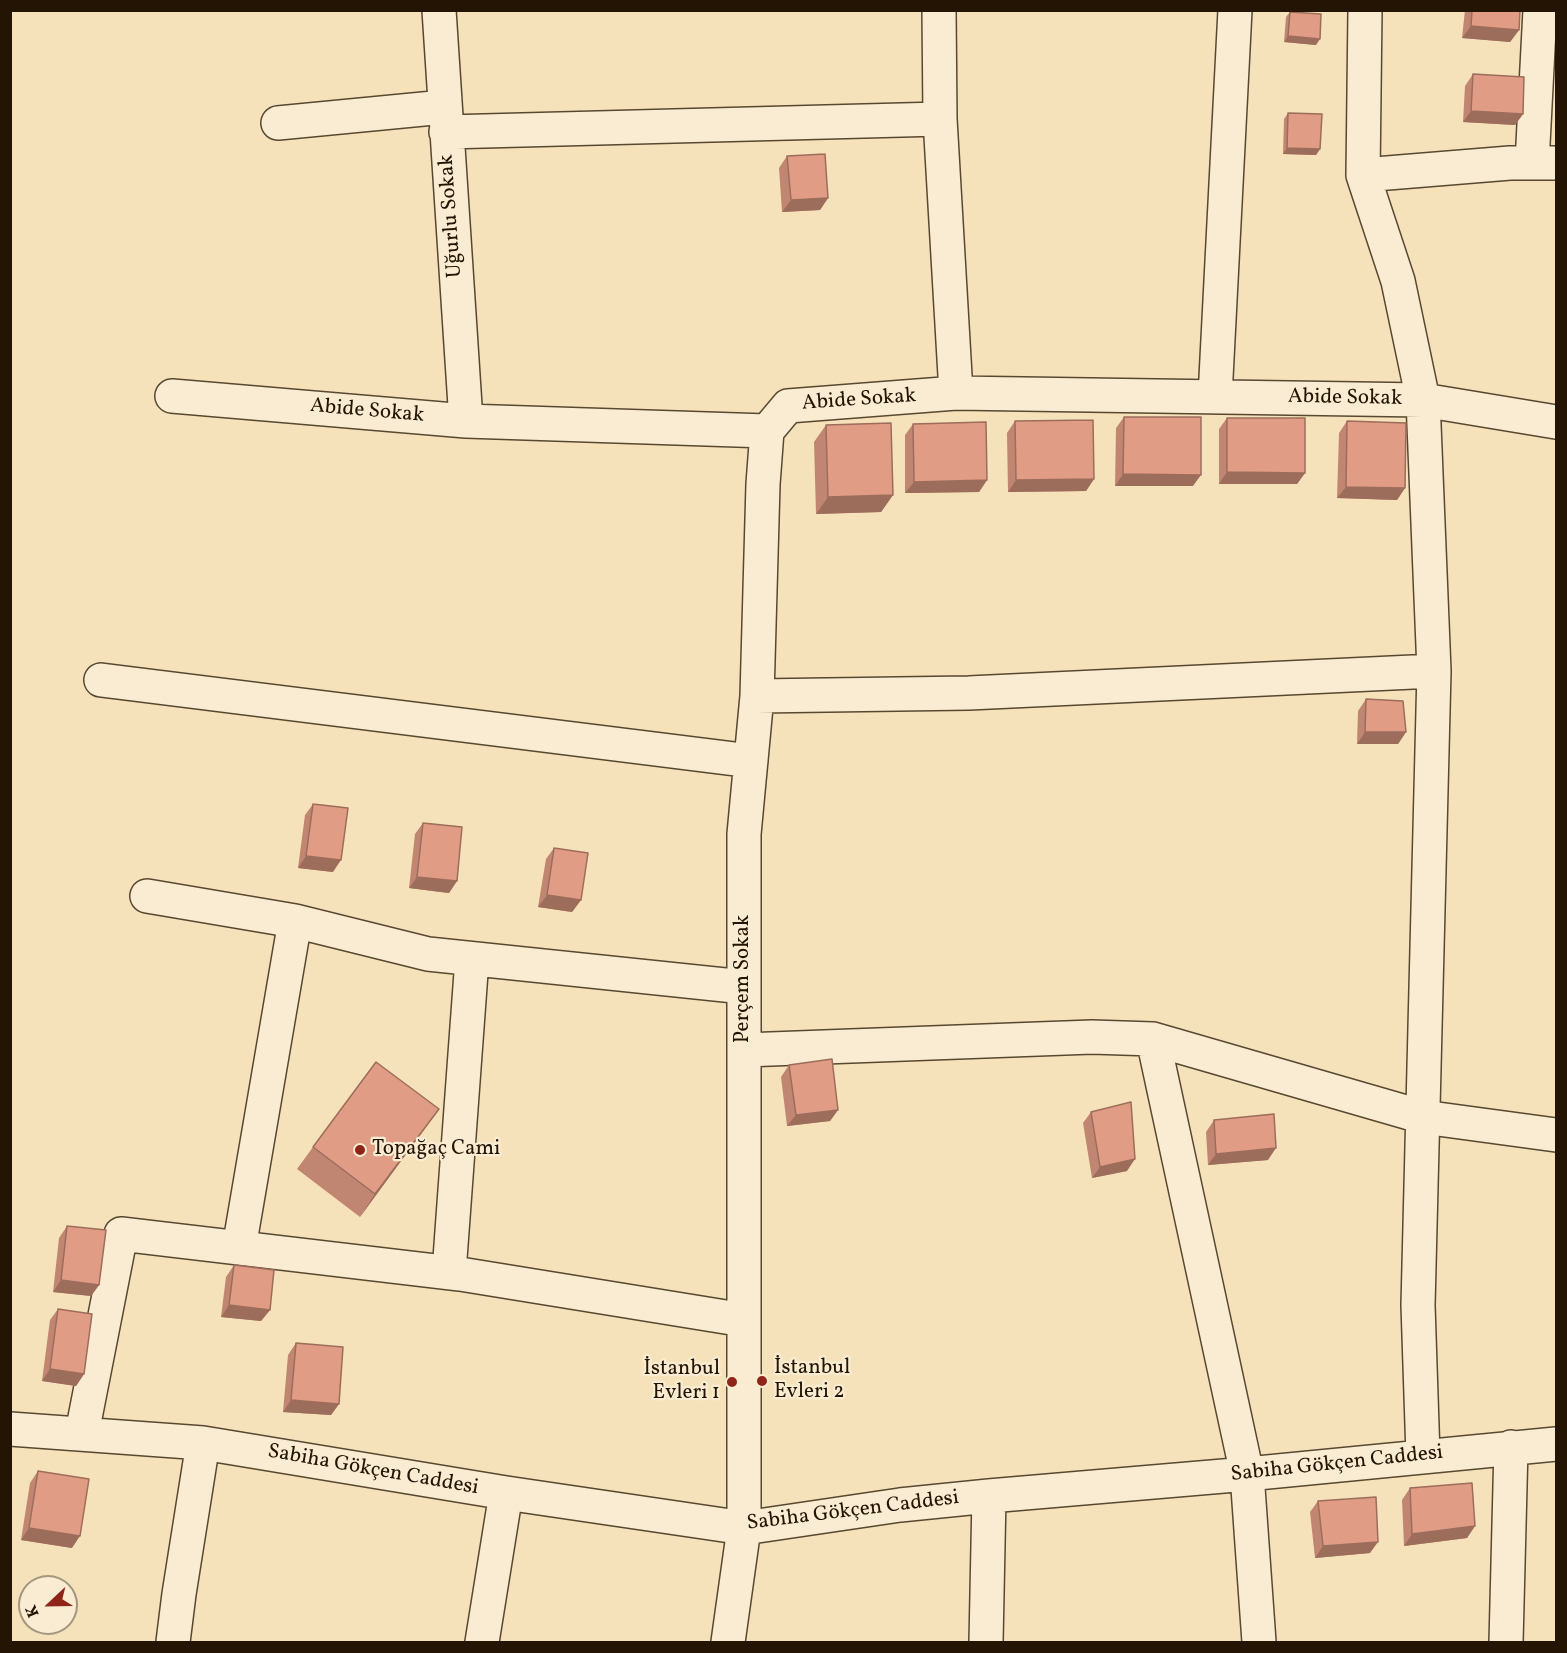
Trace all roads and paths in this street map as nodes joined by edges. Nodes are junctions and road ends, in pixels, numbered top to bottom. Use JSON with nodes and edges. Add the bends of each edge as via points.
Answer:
{"nodes":[{"id":1,"x":439,"y":10,"type":"edge"},
{"id":2,"x":939,"y":10,"type":"edge"},
{"id":3,"x":1234,"y":10,"type":"edge"},
{"id":4,"x":1365,"y":10,"type":"edge"},
{"id":5,"x":1540,"y":10,"type":"edge"},
{"id":6,"x":940,"y":119,"type":"junction"},
{"id":7,"x":445,"y":120,"type":"junction"},
{"id":8,"x":278,"y":123,"type":"dead end"},
{"id":9,"x":1544,"y":163,"type":"edge"},
{"id":10,"x":1364,"y":175,"type":"junction"},
{"id":11,"x":956,"y":393,"type":"junction"},
{"id":12,"x":172,"y":396,"type":"dead end"},
{"id":13,"x":1215,"y":397,"type":"junction"},
{"id":14,"x":1423,"y":400,"type":"junction"},
{"id":15,"x":466,"y":421,"type":"junction"},
{"id":16,"x":1557,"y":422,"type":"edge"},
{"id":17,"x":767,"y":431,"type":"junction"},
{"id":18,"x":1434,"y":671,"type":"junction"},
{"id":19,"x":101,"y":680,"type":"dead end"},
{"id":20,"x":757,"y":696,"type":"junction"},
{"id":21,"x":751,"y":761,"type":"junction"},
{"id":22,"x":147,"y":896,"type":"dead end"},
{"id":23,"x":295,"y":921,"type":"junction"},
{"id":24,"x":472,"y":959,"type":"junction"},
{"id":25,"x":744,"y":987,"type":"junction"},
{"id":26,"x":1153,"y":1039,"type":"junction"},
{"id":27,"x":744,"y":1050,"type":"junction"},
{"id":28,"x":1422,"y":1117,"type":"junction"},
{"id":29,"x":1557,"y":1135,"type":"edge"},
{"id":30,"x":239,"y":1248,"type":"junction"},
{"id":31,"x":449,"y":1272,"type":"junction"},
{"id":32,"x":744,"y":1320,"type":"junction"},
{"id":33,"x":10,"y":1429,"type":"edge"},
{"id":34,"x":82,"y":1433,"type":"junction"},
{"id":35,"x":203,"y":1443,"type":"junction"},
{"id":36,"x":1557,"y":1444,"type":"edge"},
{"id":37,"x":1511,"y":1447,"type":"junction"},
{"id":38,"x":1423,"y":1456,"type":"junction"},
{"id":39,"x":1247,"y":1474,"type":"junction"},
{"id":40,"x":506,"y":1493,"type":"junction"},
{"id":41,"x":989,"y":1496,"type":"junction"},
{"id":42,"x":744,"y":1528,"type":"junction"},
{"id":43,"x":173,"y":1642,"type":"edge"},
{"id":44,"x":482,"y":1642,"type":"edge"},
{"id":45,"x":728,"y":1642,"type":"edge"},
{"id":46,"x":986,"y":1642,"type":"edge"},
{"id":47,"x":1259,"y":1642,"type":"edge"},
{"id":48,"x":1506,"y":1642,"type":"edge"}],
"edges":[{"from":1,"to":7,"type":"street","name":"Uğurlu Sokak"},
{"from":2,"to":6,"type":"street"},
{"from":3,"to":13,"type":"street"},
{"from":4,"to":10,"type":"street"},
{"from":5,"to":9,"type":"street"},
{"from":6,"to":7,"type":"street"},
{"from":6,"to":11,"type":"street"},
{"from":7,"to":8,"type":"street"},
{"from":7,"to":15,"type":"street","name":"Uğurlu Sokak"},
{"from":9,"to":10,"type":"street"},
{"from":10,"to":14,"type":"street","via":[[1398,281]]},
{"from":11,"to":13,"type":"street","name":"Abide Sokak"},
{"from":11,"to":17,"type":"street","name":"Abide Sokak","via":[[788,406]]},
{"from":12,"to":15,"type":"street","name":"Abide Sokak"},
{"from":13,"to":14,"type":"street","name":"Abide Sokak"},
{"from":14,"to":16,"type":"street","name":"Abide Sokak"},
{"from":14,"to":18,"type":"street"},
{"from":15,"to":17,"type":"street","name":"Abide Sokak"},
{"from":17,"to":20,"type":"street","name":"Perçem Sokak"},
{"from":18,"to":20,"type":"street","via":[[969,693]]},
{"from":18,"to":28,"type":"street"},
{"from":19,"to":21,"type":"street"},
{"from":20,"to":21,"type":"street","name":"Perçem Sokak"},
{"from":21,"to":25,"type":"street","name":"Perçem Sokak","via":[[744,834]]},
{"from":22,"to":23,"type":"street"},
{"from":23,"to":24,"type":"street","via":[[428,954]]},
{"from":23,"to":30,"type":"street"},
{"from":24,"to":25,"type":"street"},
{"from":24,"to":31,"type":"street"},
{"from":25,"to":27,"type":"street","name":"Perçem Sokak"},
{"from":26,"to":27,"type":"street","via":[[1092,1037]]},
{"from":26,"to":28,"type":"street"},
{"from":26,"to":39,"type":"street"},
{"from":27,"to":32,"type":"street","name":"Perçem Sokak"},
{"from":28,"to":29,"type":"street"},
{"from":28,"to":38,"type":"street","via":[[1418,1305]]},
{"from":30,"to":31,"type":"street"},
{"from":30,"to":34,"type":"street","via":[[121,1234]]},
{"from":31,"to":32,"type":"street"},
{"from":32,"to":42,"type":"street","name":"Perçem Sokak"},
{"from":33,"to":34,"type":"street","name":"Sabiha Gökçen Caddesi"},
{"from":34,"to":35,"type":"street","name":"Sabiha Gökçen Caddesi"},
{"from":35,"to":40,"type":"street","name":"Sabiha Gökçen Caddesi"},
{"from":35,"to":43,"type":"street"},
{"from":36,"to":37,"type":"street","name":"Sabiha Gökçen Caddesi"},
{"from":37,"to":38,"type":"street","name":"Sabiha Gökçen Caddesi"},
{"from":37,"to":48,"type":"street"},
{"from":38,"to":39,"type":"street","name":"Sabiha Gökçen Caddesi"},
{"from":39,"to":41,"type":"street","name":"Sabiha Gökçen Caddesi"},
{"from":39,"to":47,"type":"street"},
{"from":40,"to":42,"type":"street","name":"Sabiha Gökçen Caddesi"},
{"from":40,"to":44,"type":"street"},
{"from":41,"to":42,"type":"street","name":"Sabiha Gökçen Caddesi"},
{"from":41,"to":46,"type":"street"},
{"from":42,"to":45,"type":"street","name":"Perçem Sokak"}]}
